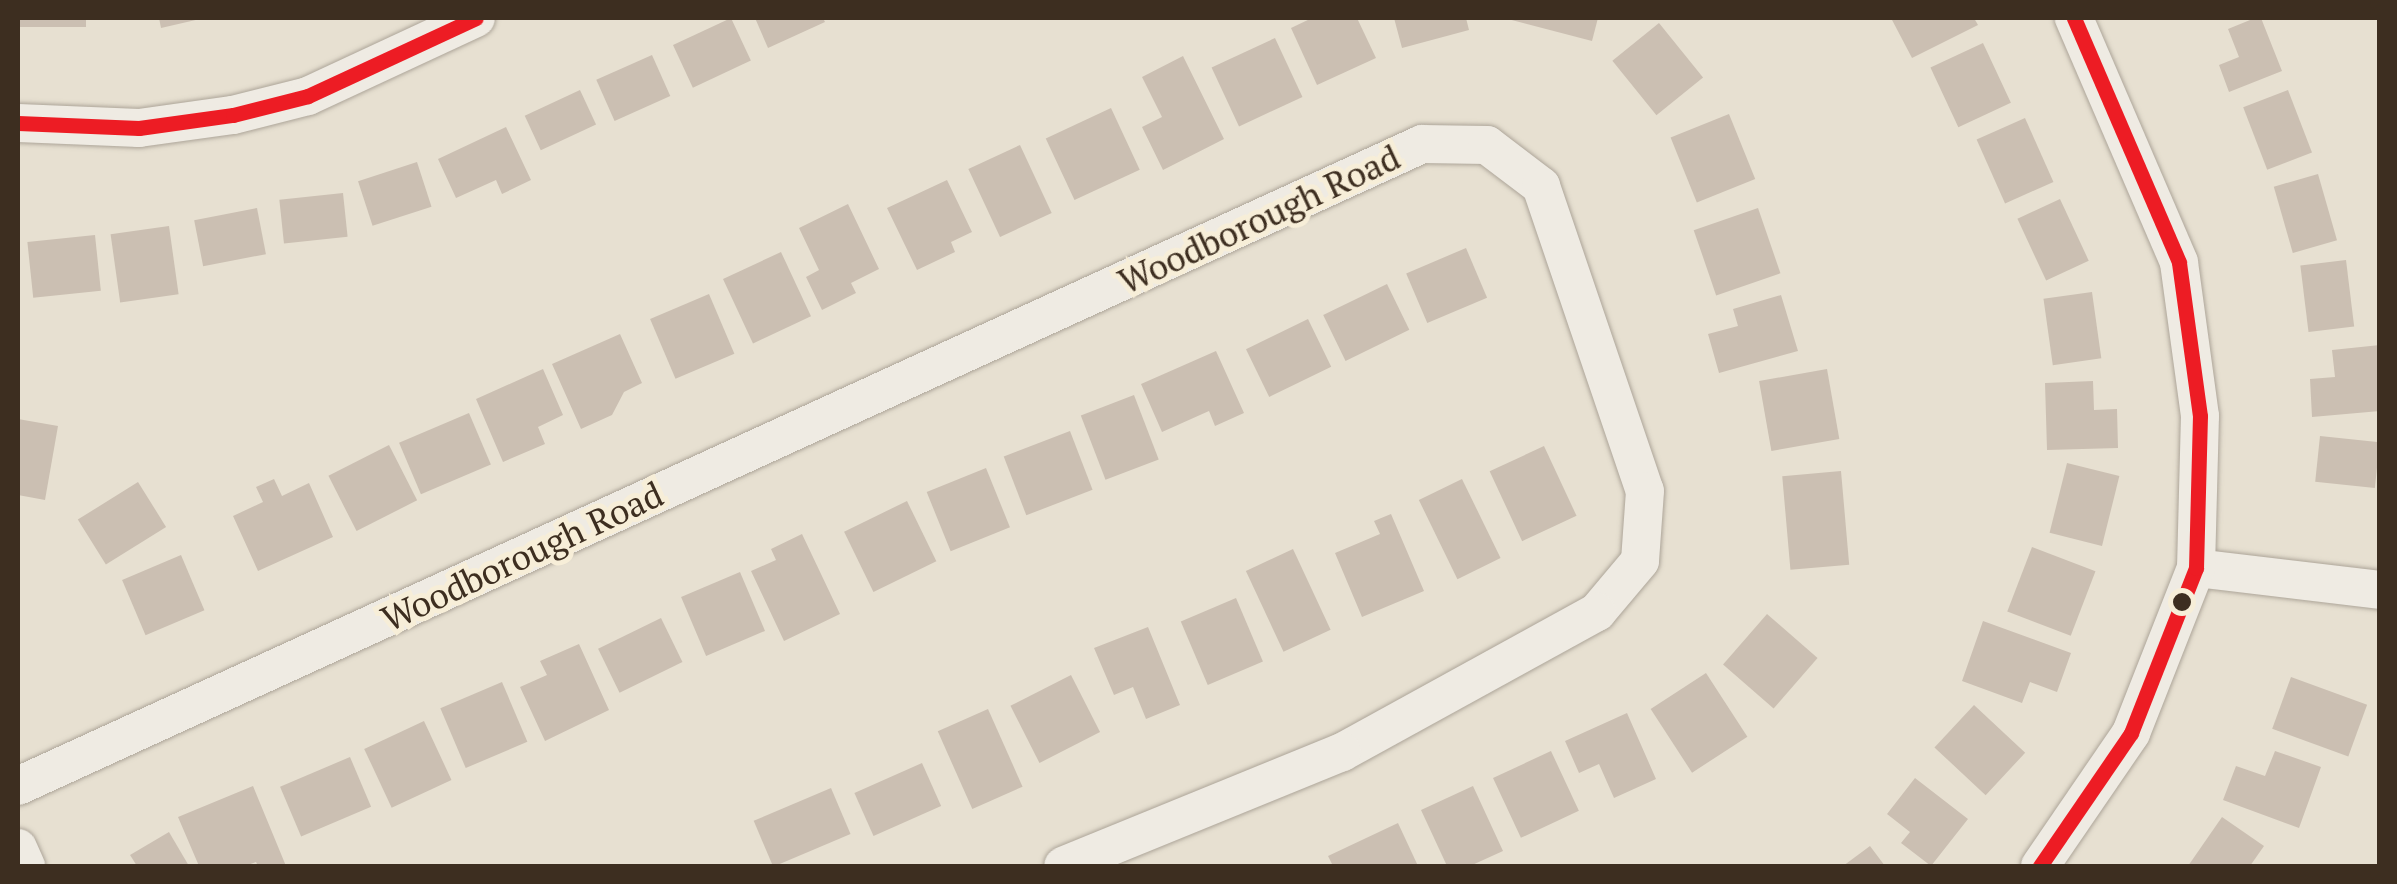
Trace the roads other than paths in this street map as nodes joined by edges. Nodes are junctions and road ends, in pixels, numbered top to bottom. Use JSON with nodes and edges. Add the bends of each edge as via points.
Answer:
{"nodes":[{"id":1,"x":476,"y":18,"type":"edge"},
{"id":2,"x":2074,"y":18,"type":"edge"},
{"id":3,"x":18,"y":123,"type":"edge"},
{"id":4,"x":2196,"y":568,"type":"junction"},
{"id":5,"x":2380,"y":590,"type":"edge"},
{"id":6,"x":18,"y":786,"type":"edge"},
{"id":7,"x":18,"y":848,"type":"edge"},
{"id":8,"x":26,"y":866,"type":"edge"},
{"id":9,"x":1064,"y":866,"type":"edge"},
{"id":10,"x":2040,"y":866,"type":"edge"}],
"edges":[{"from":1,"to":3,"type":"street","via":[[308,96],[233,116],[139,128]]},
{"from":2,"to":4,"type":"street","via":[[2179,262],[2200,416]]},
{"from":4,"to":5,"type":"street"},
{"from":4,"to":10,"type":"street","via":[[2131,733]]},
{"from":6,"to":9,"type":"street","name":"Woodborough Road","via":[[1422,144],[1487,145],[1541,186],[1645,491],[1640,561],[1598,612],[1342,752]]},
{"from":7,"to":8,"type":"street"}]}
